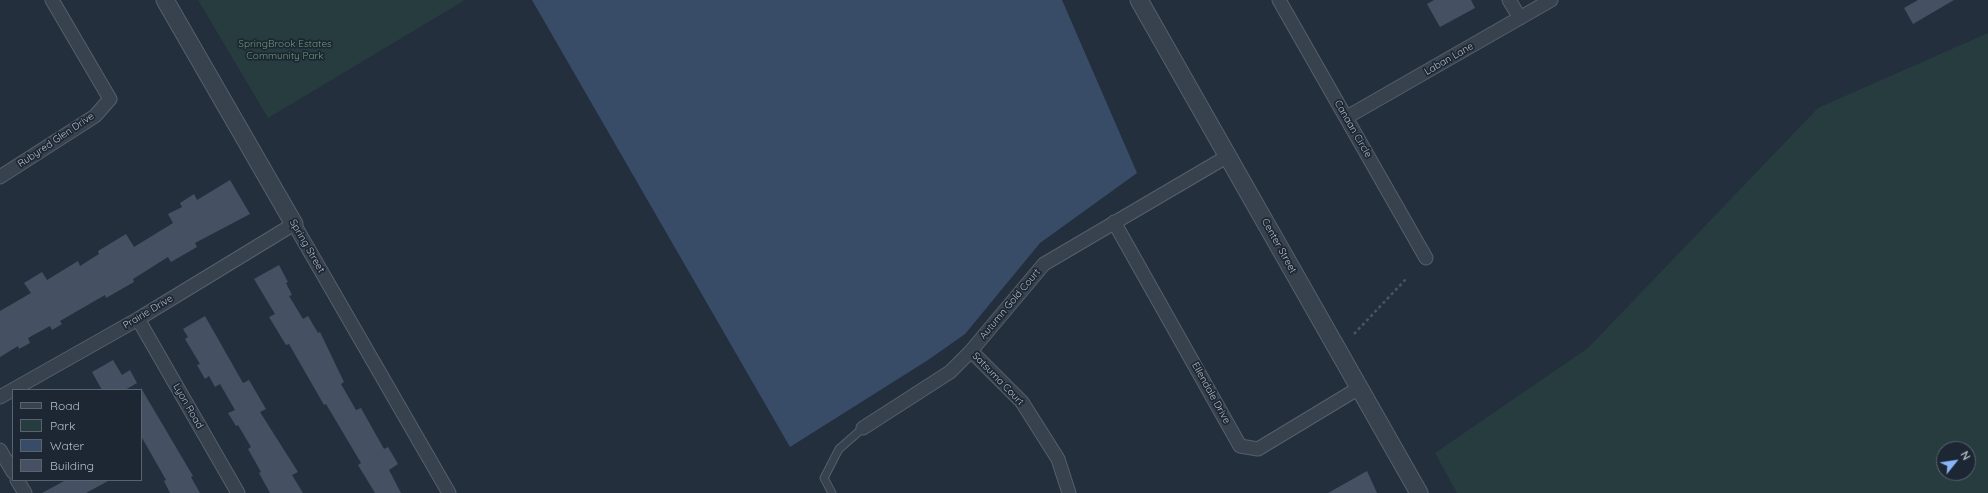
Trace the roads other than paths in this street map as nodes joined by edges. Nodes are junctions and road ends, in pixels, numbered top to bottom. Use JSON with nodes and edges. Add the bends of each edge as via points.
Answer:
{"nodes":[{"id":1,"x":52,"y":0,"type":"edge"},
{"id":2,"x":165,"y":0,"type":"edge"},
{"id":3,"x":1139,"y":0,"type":"edge"},
{"id":4,"x":1279,"y":0,"type":"edge"},
{"id":5,"x":1509,"y":0,"type":"edge"},
{"id":6,"x":1551,"y":0,"type":"edge"},
{"id":7,"x":1520,"y":18,"type":"junction"},
{"id":8,"x":1347,"y":117,"type":"junction"},
{"id":9,"x":1228,"y":156,"type":"junction"},
{"id":10,"x":0,"y":177,"type":"edge"},
{"id":11,"x":1114,"y":222,"type":"junction"},
{"id":12,"x":294,"y":224,"type":"junction"},
{"id":13,"x":1426,"y":258,"type":"dead end"},
{"id":14,"x":138,"y":319,"type":"junction"},
{"id":15,"x":971,"y":351,"type":"junction"},
{"id":16,"x":1359,"y":388,"type":"junction"},
{"id":17,"x":14,"y":389,"type":"edge"},
{"id":18,"x":12,"y":390,"type":"edge"},
{"id":19,"x":0,"y":397,"type":"edge"},
{"id":20,"x":863,"y":428,"type":"joint"},
{"id":21,"x":0,"y":450,"type":"edge"},
{"id":22,"x":12,"y":470,"type":"edge"},
{"id":23,"x":18,"y":481,"type":"edge"},
{"id":24,"x":25,"y":493,"type":"edge"},
{"id":25,"x":238,"y":493,"type":"edge"},
{"id":26,"x":449,"y":493,"type":"edge"},
{"id":27,"x":832,"y":493,"type":"edge"},
{"id":28,"x":1069,"y":493,"type":"edge"},
{"id":29,"x":1419,"y":493,"type":"edge"}],
"edges":[{"from":1,"to":10,"type":"street","name":"Rubyred Glen Drive","via":[[110,99],[95,116]]},
{"from":2,"to":12,"type":"street","name":"Spring Street"},
{"from":3,"to":9,"type":"street","name":"Center Street"},
{"from":4,"to":8,"type":"street","name":"Canaan Circle"},
{"from":5,"to":7,"type":"street"},
{"from":6,"to":7,"type":"street","name":"Laban Lane"},
{"from":7,"to":8,"type":"street","name":"Laban Lane"},
{"from":8,"to":13,"type":"street","name":"Canaan Circle"},
{"from":9,"to":11,"type":"street","name":"Autumn Gold Court"},
{"from":9,"to":16,"type":"street","name":"Center Street"},
{"from":11,"to":15,"type":"street","name":"Autumn Gold Court","via":[[1044,264]]},
{"from":11,"to":16,"type":"street","name":"Ellendale Drive","via":[[1240,446],[1258,449]]},
{"from":12,"to":14,"type":"street","name":"Prairie Drive"},
{"from":12,"to":26,"type":"street","name":"Spring Street"},
{"from":14,"to":17,"type":"street","name":"Prairie Drive"},
{"from":14,"to":25,"type":"street","name":"Lyon Road"},
{"from":15,"to":20,"type":"street","name":"Autumn Gold Court","via":[[950,372]]},
{"from":15,"to":28,"type":"street","name":"Satsuma Court","via":[[1022,402],[1058,459]]},
{"from":16,"to":29,"type":"street","name":"Center Street"},
{"from":18,"to":19,"type":"street","name":"Prairie Drive"},
{"from":20,"to":27,"type":"lane","via":[[839,449],[824,478]]},
{"from":21,"to":22,"type":"street"},
{"from":23,"to":24,"type":"street"}]}
